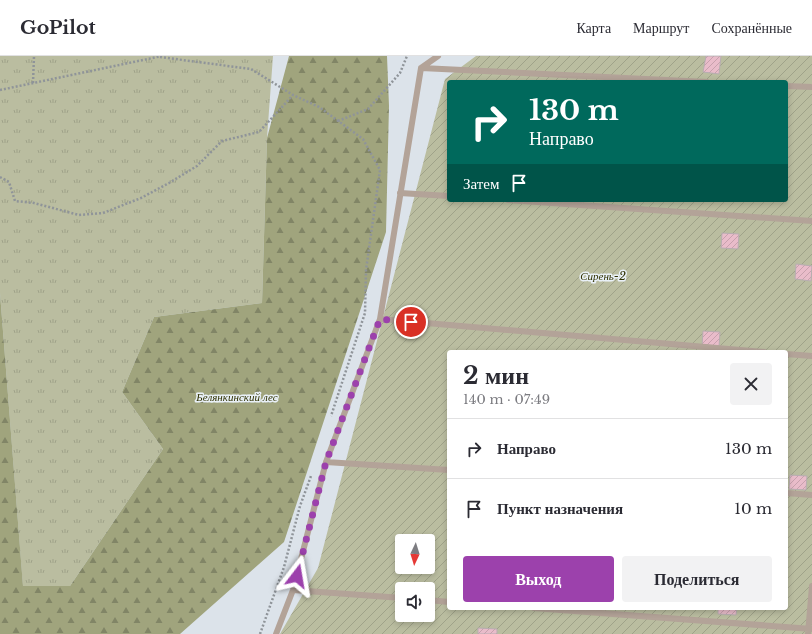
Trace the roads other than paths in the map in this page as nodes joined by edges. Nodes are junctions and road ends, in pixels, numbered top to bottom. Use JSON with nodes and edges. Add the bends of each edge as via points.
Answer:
{"nodes":[{"id":1,"x":438,"y":56,"type":"edge"},
{"id":2,"x":421,"y":68,"type":"junction"},
{"id":3,"x":666,"y":80,"type":"edge"},
{"id":4,"x":788,"y":86,"type":"edge"},
{"id":5,"x":812,"y":87,"type":"edge"},
{"id":6,"x":400,"y":193,"type":"junction"},
{"id":7,"x":447,"y":196,"type":"edge"},
{"id":8,"x":537,"y":202,"type":"edge"},
{"id":9,"x":812,"y":221,"type":"edge"},
{"id":10,"x":380,"y":319,"type":"junction"},
{"id":11,"x":741,"y":350,"type":"edge"},
{"id":12,"x":788,"y":354,"type":"edge"},
{"id":13,"x":812,"y":356,"type":"edge"},
{"id":14,"x":326,"y":462,"type":"junction"},
{"id":15,"x":447,"y":470,"type":"edge"},
{"id":16,"x":788,"y":493,"type":"edge"},
{"id":17,"x":812,"y":495,"type":"edge"},
{"id":18,"x":812,"y":586,"type":"edge"},
{"id":19,"x":293,"y":590,"type":"junction"},
{"id":20,"x":395,"y":597,"type":"edge"},
{"id":21,"x":435,"y":601,"type":"edge"},
{"id":22,"x":447,"y":602,"type":"edge"},
{"id":23,"x":559,"y":610,"type":"edge"},
{"id":24,"x":810,"y":630,"type":"edge"},
{"id":25,"x":276,"y":634,"type":"edge"}],
"edges":[{"from":1,"to":2,"type":"lane"},
{"from":2,"to":3,"type":"lane"},
{"from":2,"to":6,"type":"lane"},
{"from":4,"to":5,"type":"lane"},
{"from":6,"to":7,"type":"lane"},
{"from":6,"to":10,"type":"lane"},
{"from":8,"to":9,"type":"lane"},
{"from":10,"to":11,"type":"lane"},
{"from":10,"to":14,"type":"lane"},
{"from":12,"to":13,"type":"lane"},
{"from":14,"to":15,"type":"lane"},
{"from":14,"to":19,"type":"lane"},
{"from":16,"to":17,"type":"lane"},
{"from":18,"to":24,"type":"lane"},
{"from":19,"to":20,"type":"lane"},
{"from":19,"to":25,"type":"lane"},
{"from":21,"to":22,"type":"lane"},
{"from":23,"to":24,"type":"lane"}]}
